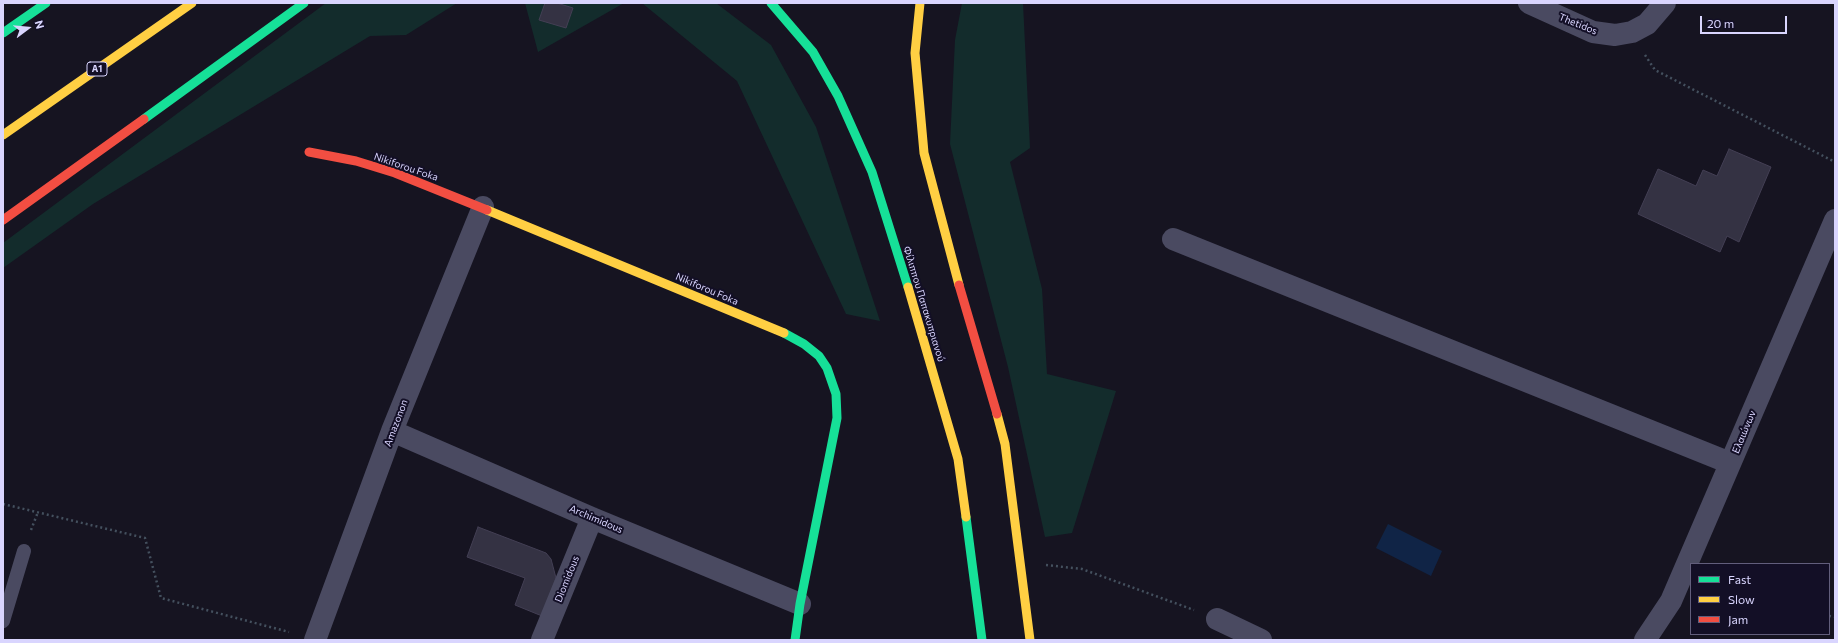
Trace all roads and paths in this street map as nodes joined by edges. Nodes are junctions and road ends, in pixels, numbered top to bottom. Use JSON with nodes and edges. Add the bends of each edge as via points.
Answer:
{"nodes":[{"id":1,"x":46,"y":3,"type":"edge"},
{"id":2,"x":192,"y":3,"type":"edge"},
{"id":3,"x":304,"y":3,"type":"edge"},
{"id":4,"x":771,"y":3,"type":"edge"},
{"id":5,"x":920,"y":3,"type":"edge"},
{"id":6,"x":1529,"y":3,"type":"edge"},
{"id":7,"x":1665,"y":3,"type":"edge"},
{"id":8,"x":1632,"y":32,"type":"junction"},
{"id":9,"x":3,"y":33,"type":"edge"},
{"id":10,"x":3,"y":135,"type":"edge"},
{"id":11,"x":309,"y":152,"type":"dead end"},
{"id":12,"x":1835,"y":162,"type":"edge"},
{"id":13,"x":483,"y":207,"type":"junction"},
{"id":14,"x":3,"y":220,"type":"edge"},
{"id":15,"x":1835,"y":220,"type":"edge"},
{"id":16,"x":1173,"y":240,"type":"dead end"},
{"id":17,"x":392,"y":432,"type":"junction"},
{"id":18,"x":1730,"y":463,"type":"junction"},
{"id":19,"x":3,"y":504,"type":"edge"},
{"id":20,"x":592,"y":518,"type":"junction"},
{"id":21,"x":24,"y":551,"type":"dead end"},
{"id":22,"x":1020,"y":562,"type":"junction"},
{"id":23,"x":800,"y":604,"type":"junction"},
{"id":24,"x":1217,"y":619,"type":"joint"},
{"id":25,"x":3,"y":621,"type":"edge"},
{"id":26,"x":315,"y":639,"type":"edge"},
{"id":27,"x":542,"y":640,"type":"edge"},
{"id":28,"x":795,"y":640,"type":"edge"},
{"id":29,"x":982,"y":640,"type":"edge"},
{"id":30,"x":1030,"y":640,"type":"edge"},
{"id":31,"x":1261,"y":640,"type":"edge"},
{"id":32,"x":1645,"y":640,"type":"edge"}],
"edges":[{"from":1,"to":9,"type":"main road"},
{"from":2,"to":10,"type":"main road","number":"A1"},
{"from":3,"to":14,"type":"main road"},
{"from":4,"to":29,"type":"main road","name":"Φίλιππου Παπακυπριανού","via":[[813,52],[838,96],[872,172],[918,319],[958,460]]},
{"from":5,"to":22,"type":"main road","via":[[915,53],[924,153],[1005,444]]},
{"from":6,"to":8,"type":"street","name":"Thetidos","via":[[1593,32],[1615,35]]},
{"from":7,"to":8,"type":"street","name":"Thetidos","via":[[1647,24]]},
{"from":8,"to":12,"type":"path","via":[[1655,70]]},
{"from":11,"to":13,"type":"main road","name":"Nikiforou Foka","via":[[356,161],[395,173]]},
{"from":13,"to":17,"type":"street","name":"Amazonon"},
{"from":13,"to":23,"type":"main road","name":"Nikiforou Foka","via":[[788,335],[819,356],[832,381],[837,399],[837,418]]},
{"from":15,"to":18,"type":"street","name":"Ελαιώνων"},
{"from":16,"to":18,"type":"street"},
{"from":17,"to":20,"type":"street","name":"Archimidous"},
{"from":17,"to":26,"type":"street","name":"Amazonon"},
{"from":18,"to":32,"type":"street","name":"Ελαιώνων","via":[[1671,601]]},
{"from":19,"to":26,"type":"path","via":[[145,538],[161,598]]},
{"from":20,"to":23,"type":"street","name":"Archimidous"},
{"from":20,"to":27,"type":"street","name":"Diomidous"},
{"from":21,"to":25,"type":"lane"},
{"from":22,"to":24,"type":"path","via":[[1082,568]]},
{"from":22,"to":30,"type":"main road"},
{"from":23,"to":28,"type":"main road","name":"Nikiforou Foka"},
{"from":24,"to":31,"type":"street"}]}
